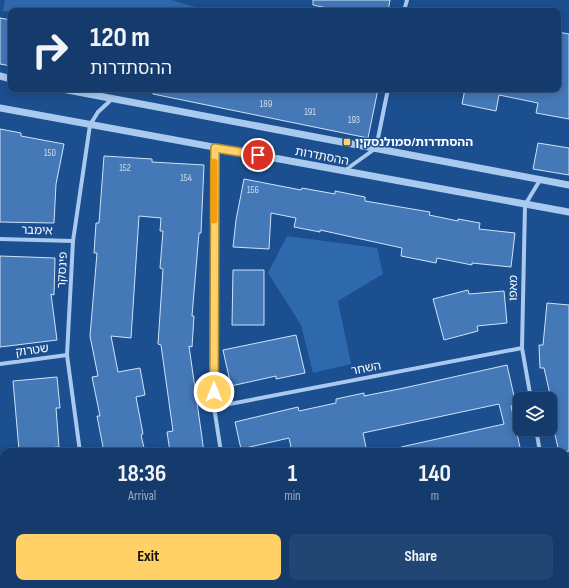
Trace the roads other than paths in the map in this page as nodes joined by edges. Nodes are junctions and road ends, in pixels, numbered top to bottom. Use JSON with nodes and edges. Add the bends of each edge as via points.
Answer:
{"nodes":[{"id":1,"x":79,"y":92,"type":"edge"},
{"id":2,"x":387,"y":92,"type":"edge"},
{"id":3,"x":112,"y":98,"type":"junction"},
{"id":4,"x":0,"y":108,"type":"edge"},
{"id":5,"x":90,"y":125,"type":"junction"},
{"id":6,"x":215,"y":148,"type":"junction"},
{"id":7,"x":376,"y":148,"type":"junction"},
{"id":8,"x":344,"y":171,"type":"junction"},
{"id":9,"x":540,"y":180,"type":"junction"},
{"id":10,"x":569,"y":185,"type":"edge"},
{"id":11,"x":524,"y":205,"type":"junction"},
{"id":12,"x":569,"y":212,"type":"edge"},
{"id":13,"x":0,"y":239,"type":"edge"},
{"id":14,"x":73,"y":241,"type":"junction"},
{"id":15,"x":522,"y":348,"type":"junction"},
{"id":16,"x":67,"y":355,"type":"junction"},
{"id":17,"x":0,"y":364,"type":"edge"},
{"id":18,"x":530,"y":392,"type":"edge"},
{"id":19,"x":214,"y":407,"type":"junction"},
{"id":20,"x":537,"y":436,"type":"edge"},
{"id":21,"x":79,"y":448,"type":"edge"},
{"id":22,"x":220,"y":448,"type":"edge"},
{"id":23,"x":539,"y":448,"type":"edge"}],
"edges":[{"from":1,"to":3,"type":"street","name":"ההסתדרות"},
{"from":2,"to":7,"type":"street"},
{"from":3,"to":5,"type":"street","name":"פינסקר","via":[[98,112]]},
{"from":3,"to":7,"type":"street","name":"ההסתדרות"},
{"from":4,"to":5,"type":"street","name":"ההסתדרות"},
{"from":5,"to":6,"type":"street","name":"ההסתדרות"},
{"from":5,"to":14,"type":"street","name":"פינסקר"},
{"from":6,"to":8,"type":"street","name":"ההסתדרות"},
{"from":6,"to":19,"type":"street"},
{"from":7,"to":8,"type":"street"},
{"from":7,"to":9,"type":"street","name":"ההסתדרות"},
{"from":8,"to":11,"type":"street","name":"ההסתדרות"},
{"from":9,"to":10,"type":"street","name":"ההסתדרות"},
{"from":9,"to":11,"type":"street"},
{"from":11,"to":12,"type":"street","name":"ההסתדרות"},
{"from":11,"to":15,"type":"street","name":"מאפו"},
{"from":13,"to":14,"type":"street","name":"אימבר"},
{"from":14,"to":16,"type":"street","name":"פינסקר"},
{"from":15,"to":18,"type":"street","name":"מאפו"},
{"from":15,"to":19,"type":"street","name":"השחר"},
{"from":16,"to":17,"type":"street","name":"שטרוק"},
{"from":16,"to":21,"type":"street","name":"פינסקר"},
{"from":19,"to":22,"type":"street"},
{"from":20,"to":23,"type":"street"}]}
